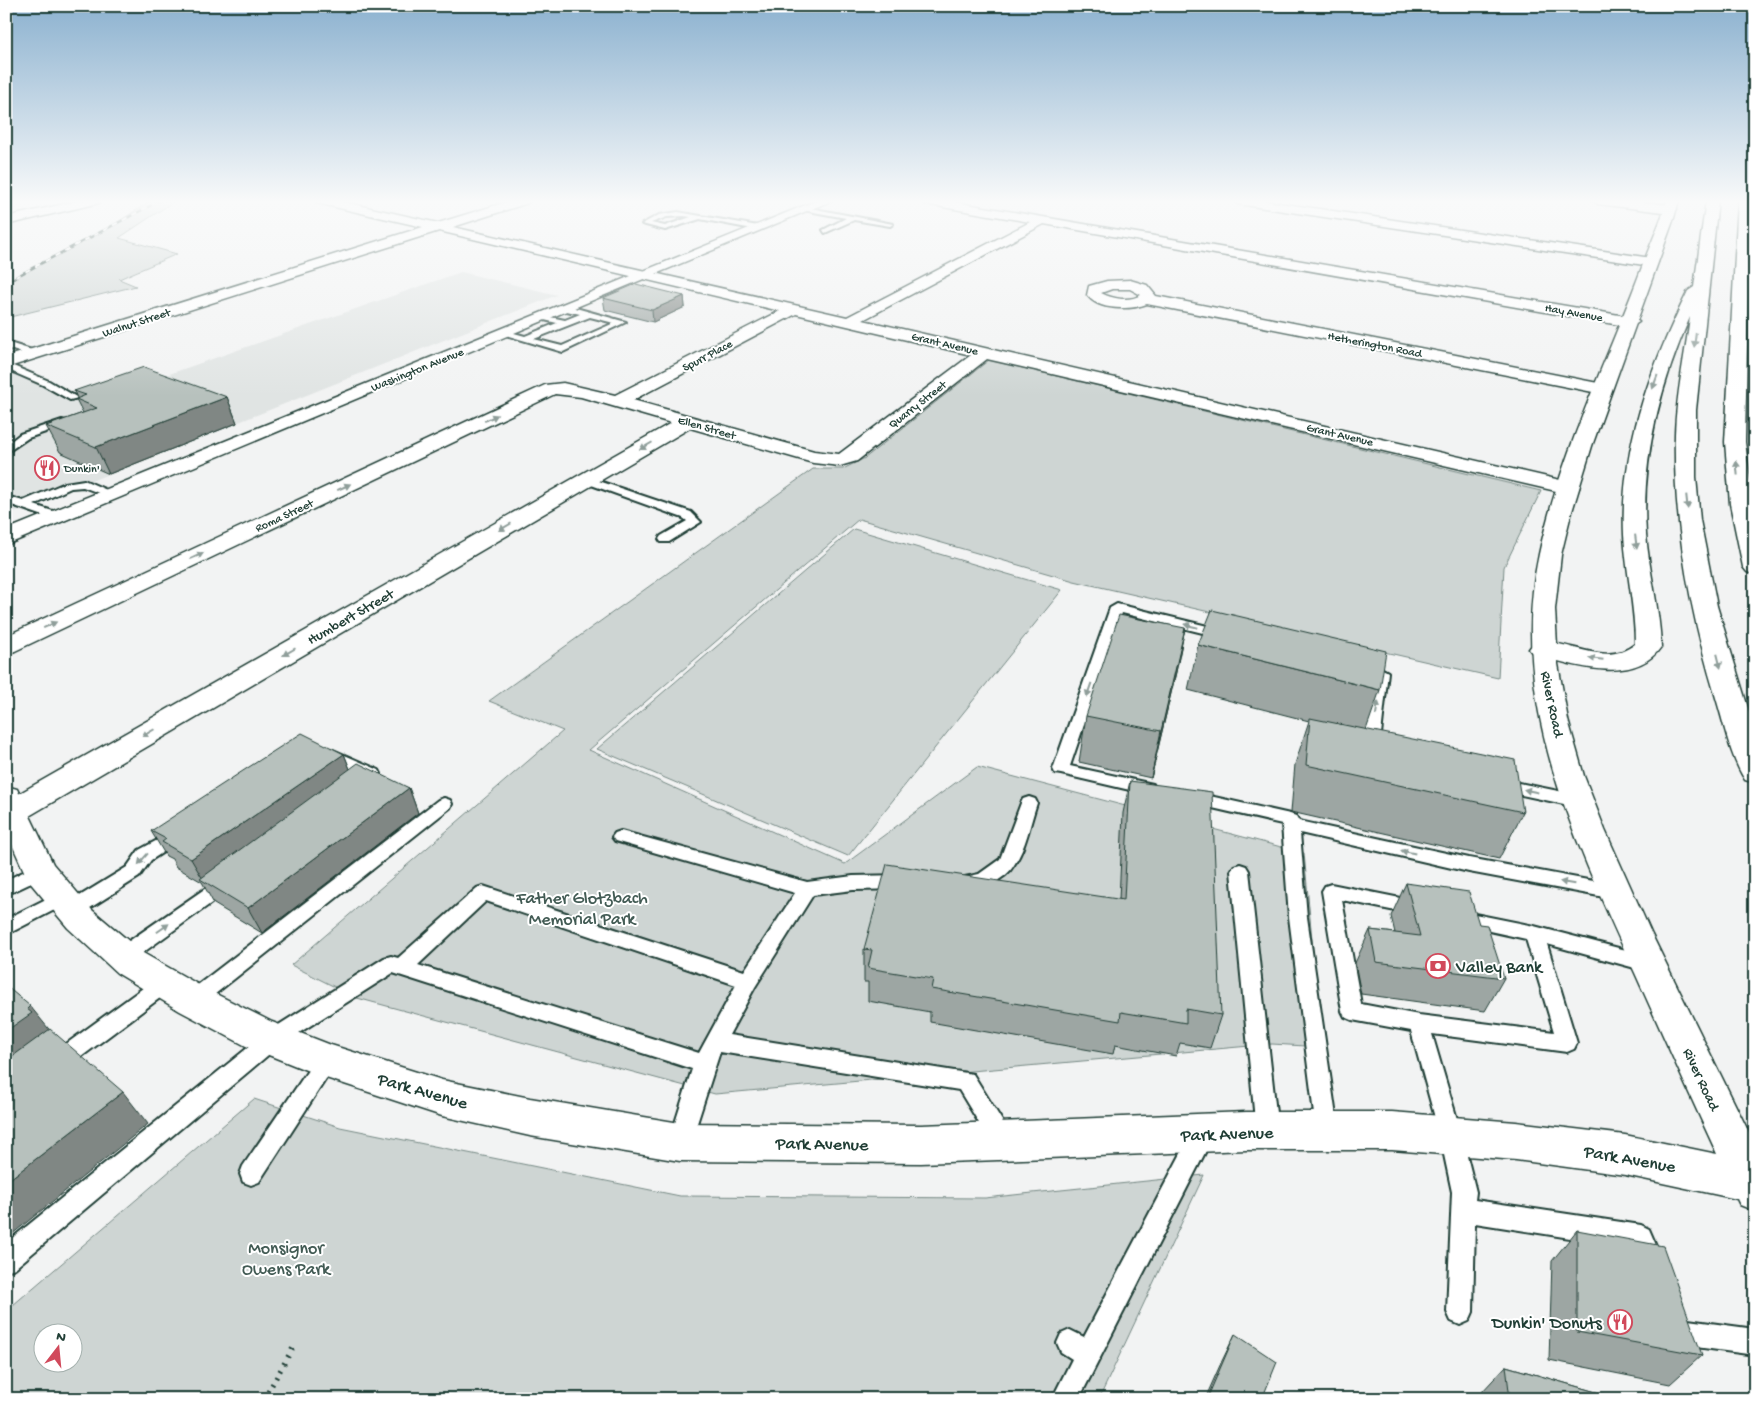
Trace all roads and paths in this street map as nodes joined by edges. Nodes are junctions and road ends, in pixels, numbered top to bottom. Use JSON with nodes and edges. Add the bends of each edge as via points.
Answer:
{"nodes":[{"id":1,"x":313,"y":266,"type":"edge"},
{"id":2,"x":604,"y":266,"type":"edge"},
{"id":3,"x":667,"y":266,"type":"edge"},
{"id":4,"x":956,"y":266,"type":"edge"},
{"id":5,"x":1306,"y":266,"type":"edge"},
{"id":6,"x":1650,"y":266,"type":"edge"},
{"id":7,"x":1704,"y":266,"type":"edge"},
{"id":8,"x":1741,"y":266,"type":"edge"},
{"id":9,"x":1703,"y":274,"type":"junction"},
{"id":10,"x":644,"y":275,"type":"junction"},
{"id":11,"x":1146,"y":299,"type":"dead end"},
{"id":12,"x":795,"y":309,"type":"junction"},
{"id":13,"x":589,"y":314,"type":"junction"},
{"id":14,"x":565,"y":315,"type":"junction"},
{"id":15,"x":850,"y":321,"type":"junction"},
{"id":16,"x":1631,"y":322,"type":"junction"},
{"id":17,"x":524,"y":332,"type":"junction"},
{"id":18,"x":6,"y":345,"type":"edge"},
{"id":19,"x":984,"y":352,"type":"junction"},
{"id":20,"x":35,"y":354,"type":"junction"},
{"id":21,"x":6,"y":365,"type":"edge"},
{"id":22,"x":563,"y":388,"type":"joint"},
{"id":23,"x":1603,"y":389,"type":"junction"},
{"id":24,"x":73,"y":398,"type":"dead end"},
{"id":25,"x":618,"y":401,"type":"junction"},
{"id":26,"x":1735,"y":415,"type":"junction"},
{"id":27,"x":688,"y":421,"type":"junction"},
{"id":28,"x":62,"y":423,"type":"edge"},
{"id":29,"x":6,"y":450,"type":"edge"},
{"id":30,"x":850,"y":456,"type":"joint"},
{"id":31,"x":1755,"y":469,"type":"edge"},
{"id":32,"x":587,"y":480,"type":"junction"},
{"id":33,"x":1569,"y":488,"type":"junction"},
{"id":34,"x":112,"y":495,"type":"junction"},
{"id":35,"x":6,"y":499,"type":"edge"},
{"id":36,"x":23,"y":505,"type":"junction"},
{"id":37,"x":58,"y":517,"type":"junction"},
{"id":38,"x":6,"y":538,"type":"edge"},
{"id":39,"x":665,"y":539,"type":"dead end"},
{"id":40,"x":1755,"y":567,"type":"edge"},
{"id":41,"x":1240,"y":638,"type":"edge"},
{"id":42,"x":6,"y":646,"type":"edge"},
{"id":43,"x":1542,"y":649,"type":"junction"},
{"id":44,"x":1364,"y":668,"type":"edge"},
{"id":45,"x":315,"y":746,"type":"edge"},
{"id":46,"x":1389,"y":762,"type":"edge"},
{"id":47,"x":1755,"y":773,"type":"edge"},
{"id":48,"x":1484,"y":782,"type":"edge"},
{"id":49,"x":358,"y":787,"type":"edge"},
{"id":50,"x":1578,"y":802,"type":"junction"},
{"id":51,"x":1028,"y":803,"type":"dead end"},
{"id":52,"x":9,"y":804,"type":"edge"},
{"id":53,"x":444,"y":804,"type":"dead end"},
{"id":54,"x":1290,"y":825,"type":"junction"},
{"id":55,"x":186,"y":829,"type":"edge"},
{"id":56,"x":621,"y":837,"type":"dead end"},
{"id":57,"x":1240,"y":871,"type":"dead end"},
{"id":58,"x":238,"y":875,"type":"edge"},
{"id":59,"x":917,"y":882,"type":"edge"},
{"id":60,"x":950,"y":882,"type":"edge"},
{"id":61,"x":6,"y":888,"type":"edge"},
{"id":62,"x":807,"y":889,"type":"junction"},
{"id":63,"x":1615,"y":892,"type":"junction"},
{"id":64,"x":58,"y":893,"type":"junction"},
{"id":65,"x":6,"y":928,"type":"edge"},
{"id":66,"x":1534,"y":933,"type":"junction"},
{"id":67,"x":123,"y":956,"type":"junction"},
{"id":68,"x":1648,"y":963,"type":"junction"},
{"id":69,"x":400,"y":968,"type":"junction"},
{"id":70,"x":748,"y":981,"type":"junction"},
{"id":71,"x":179,"y":992,"type":"junction"},
{"id":72,"x":1419,"y":1024,"type":"junction"},
{"id":73,"x":273,"y":1039,"type":"junction"},
{"id":74,"x":714,"y":1042,"type":"junction"},
{"id":75,"x":326,"y":1061,"type":"junction"},
{"id":76,"x":704,"y":1064,"type":"junction"},
{"id":77,"x":46,"y":1070,"type":"edge"},
{"id":78,"x":1327,"y":1130,"type":"junction"},
{"id":79,"x":1267,"y":1131,"type":"junction"},
{"id":80,"x":1204,"y":1133,"type":"junction"},
{"id":81,"x":1451,"y":1136,"type":"junction"},
{"id":82,"x":1003,"y":1141,"type":"junction"},
{"id":83,"x":680,"y":1142,"type":"junction"},
{"id":84,"x":251,"y":1174,"type":"dead end"},
{"id":85,"x":1753,"y":1184,"type":"edge"},
{"id":86,"x":1463,"y":1210,"type":"junction"},
{"id":87,"x":6,"y":1259,"type":"edge"},
{"id":88,"x":1659,"y":1280,"type":"edge"},
{"id":89,"x":1670,"y":1306,"type":"edge"},
{"id":90,"x":1460,"y":1312,"type":"dead end"},
{"id":91,"x":1755,"y":1342,"type":"edge"},
{"id":92,"x":294,"y":1346,"type":"dead end"},
{"id":93,"x":264,"y":1399,"type":"edge"},
{"id":94,"x":1066,"y":1399,"type":"edge"}],
"edges":[{"from":1,"to":20,"type":"main road","name":"Walnut Street"},
{"from":2,"to":10,"type":"main road","name":"Grant Avenue"},
{"from":3,"to":10,"type":"main road","name":"Washington Avenue"},
{"from":4,"to":15,"type":"main road"},
{"from":5,"to":16,"type":"main road","name":"Hay Avenue"},
{"from":6,"to":16,"type":"main road","name":"River Road"},
{"from":7,"to":9,"type":"main road"},
{"from":8,"to":26,"type":"main road"},
{"from":9,"to":43,"type":"main road","one_way":true,"via":[[1678,324],[1656,381],[1638,447],[1633,498],[1648,647],[1641,654],[1619,660],[1581,658]]},
{"from":9,"to":47,"type":"main road","one_way":true,"via":[[1687,406],[1686,493],[1690,530],[1721,670]]},
{"from":10,"to":12,"type":"main road","name":"Grant Avenue"},
{"from":10,"to":14,"type":"main road","name":"Washington Avenue"},
{"from":11,"to":23,"type":"main road","name":"Hetherington Road"},
{"from":12,"to":15,"type":"main road","name":"Grant Avenue"},
{"from":12,"to":25,"type":"main road","name":"Spurr Place"},
{"from":13,"to":14,"type":"lane"},
{"from":13,"to":14,"type":"lane"},
{"from":13,"to":17,"type":"lane","via":[[622,322],[576,340],[563,349]]},
{"from":14,"to":17,"type":"main road","name":"Washington Avenue","via":[[545,327]]},
{"from":15,"to":19,"type":"main road","name":"Grant Avenue"},
{"from":16,"to":23,"type":"main road","name":"River Road"},
{"from":17,"to":34,"type":"main road","name":"Washington Avenue","via":[[503,333]]},
{"from":18,"to":20,"type":"lane"},
{"from":19,"to":30,"type":"main road","name":"Quarry Street"},
{"from":19,"to":33,"type":"main road","name":"Grant Avenue"},
{"from":20,"to":21,"type":"main road","name":"Walnut Street"},
{"from":21,"to":24,"type":"lane"},
{"from":22,"to":25,"type":"main road","name":"Ellen Street"},
{"from":42,"to":22,"type":"main road","name":"Roma Street","one_way":true,"via":[[551,390]]},
{"from":23,"to":33,"type":"main road","name":"River Road","via":[[1578,454]]},
{"from":25,"to":27,"type":"main road","name":"Ellen Street"},
{"from":26,"to":31,"type":"main road"},
{"from":40,"to":26,"type":"main road","one_way":true,"via":[[1741,504]]},
{"from":27,"to":30,"type":"main road","name":"Ellen Street","via":[[813,457],[840,460]]},
{"from":27,"to":32,"type":"main road","name":"Humbert Street","one_way":true},
{"from":28,"to":29,"type":"lane","via":[[24,436]]},
{"from":32,"to":39,"type":"lane","via":[[688,515],[695,522]]},
{"from":32,"to":52,"type":"main road","name":"Humbert Street","one_way":true},
{"from":33,"to":43,"type":"main road","name":"River Road","via":[[1556,529],[1544,587]]},
{"from":34,"to":36,"type":"lane","via":[[84,483],[69,485]]},
{"from":34,"to":37,"type":"main road","name":"Washington Avenue"},
{"from":35,"to":36,"type":"lane"},
{"from":36,"to":37,"type":"lane"},
{"from":37,"to":38,"type":"main road","name":"Washington Avenue"},
{"from":41,"to":54,"type":"lane","one_way":true,"via":[[1117,608],[1061,769],[1290,820]]},
{"from":43,"to":50,"type":"main road","name":"River Road","via":[[1556,722]]},
{"from":46,"to":44,"type":"lane","one_way":true,"via":[[1370,758],[1383,672]]},
{"from":45,"to":49,"type":"lane","via":[[374,775]]},
{"from":50,"to":48,"type":"lane","one_way":true},
{"from":50,"to":63,"type":"main road","name":"River Road"},
{"from":51,"to":60,"type":"lane","via":[[1007,863],[984,880]]},
{"from":52,"to":64,"type":"main road","name":"Park Avenue"},
{"from":53,"to":71,"type":"lane"},
{"from":63,"to":54,"type":"lane","one_way":true,"via":[[1469,865]]},
{"from":54,"to":78,"type":"lane","via":[[1298,917]]},
{"from":55,"to":64,"type":"lane","one_way":true,"via":[[145,855],[133,872]]},
{"from":56,"to":62,"type":"lane"},
{"from":57,"to":79,"type":"lane"},
{"from":67,"to":58,"type":"lane","one_way":true},
{"from":59,"to":62,"type":"lane","via":[[853,883]]},
{"from":61,"to":64,"type":"lane"},
{"from":62,"to":70,"type":"lane"},
{"from":63,"to":68,"type":"main road","name":"River Road"},
{"from":64,"to":65,"type":"lane"},
{"from":64,"to":67,"type":"main road","name":"Park Avenue","via":[[80,919]]},
{"from":66,"to":68,"type":"lane"},
{"from":66,"to":72,"type":"lane","via":[[1567,1043]]},
{"from":66,"to":72,"type":"lane","via":[[1331,891],[1352,1011]]},
{"from":67,"to":71,"type":"main road","name":"Park Avenue"},
{"from":68,"to":85,"type":"main road","name":"River Road"},
{"from":69,"to":70,"type":"lane","via":[[483,893]]},
{"from":69,"to":73,"type":"lane","via":[[391,964]]},
{"from":69,"to":76,"type":"lane"},
{"from":70,"to":74,"type":"lane"},
{"from":71,"to":73,"type":"main road","name":"Park Avenue"},
{"from":71,"to":77,"type":"lane"},
{"from":72,"to":81,"type":"lane"},
{"from":73,"to":75,"type":"main road","name":"Park Avenue"},
{"from":73,"to":87,"type":"lane"},
{"from":74,"to":76,"type":"lane"},
{"from":74,"to":82,"type":"lane","via":[[965,1081]]},
{"from":75,"to":83,"type":"main road","name":"Park Avenue","via":[[442,1098],[530,1117]]},
{"from":75,"to":84,"type":"lane"},
{"from":76,"to":83,"type":"lane"},
{"from":78,"to":79,"type":"main road","name":"Park Avenue"},
{"from":78,"to":81,"type":"main road","name":"Park Avenue"},
{"from":79,"to":80,"type":"main road","name":"Park Avenue"},
{"from":80,"to":82,"type":"main road","name":"Park Avenue"},
{"from":80,"to":94,"type":"lane","via":[[1079,1349]]},
{"from":81,"to":85,"type":"main road","name":"Park Avenue","via":[[1625,1155]]},
{"from":81,"to":86,"type":"lane","via":[[1464,1192]]},
{"from":82,"to":83,"type":"main road","name":"Park Avenue","via":[[921,1144]]},
{"from":86,"to":88,"type":"lane","via":[[1640,1237]]},
{"from":86,"to":90,"type":"lane"},
{"from":89,"to":91,"type":"lane","via":[[1681,1332]]},
{"from":92,"to":93,"type":"path"}]}
